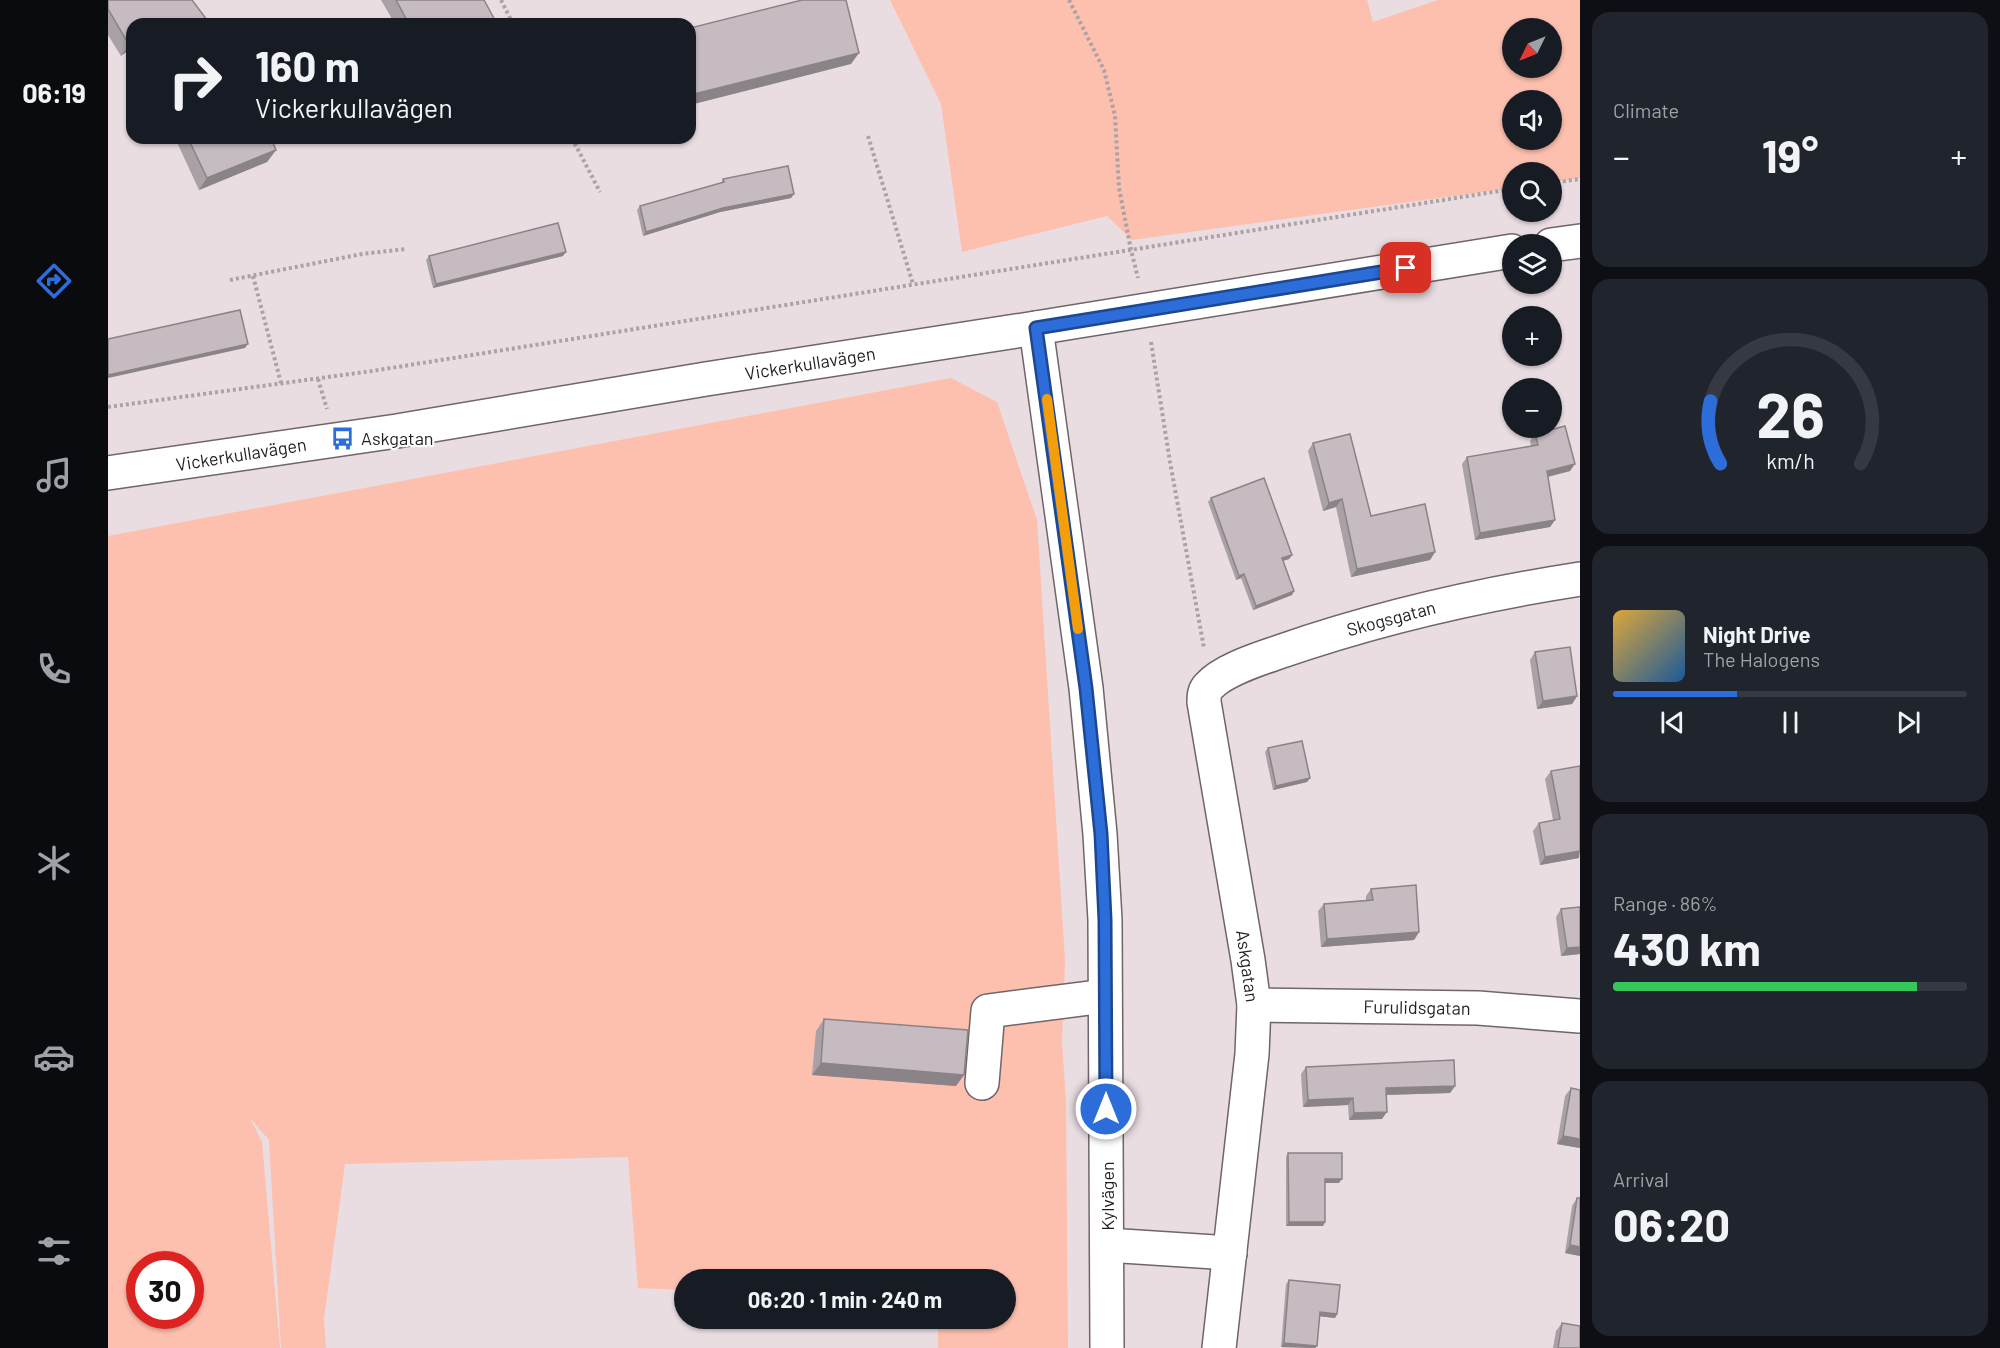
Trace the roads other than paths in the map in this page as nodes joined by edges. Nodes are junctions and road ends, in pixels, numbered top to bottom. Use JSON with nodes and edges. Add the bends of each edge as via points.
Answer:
{"nodes":[{"id":1,"x":1580,"y":241,"type":"edge"},
{"id":2,"x":1562,"y":243,"type":"edge"},
{"id":3,"x":1502,"y":253,"type":"edge"},
{"id":4,"x":1036,"y":328,"type":"junction"},
{"id":5,"x":108,"y":474,"type":"edge"},
{"id":6,"x":1580,"y":579,"type":"edge"},
{"id":7,"x":1210,"y":684,"type":"joint"},
{"id":8,"x":1105,"y":996,"type":"junction"},
{"id":9,"x":1254,"y":1005,"type":"junction"},
{"id":10,"x":1580,"y":1016,"type":"edge"},
{"id":11,"x":982,"y":1083,"type":"dead end"},
{"id":12,"x":1107,"y":1245,"type":"junction"},
{"id":13,"x":1230,"y":1253,"type":"junction"},
{"id":14,"x":1107,"y":1348,"type":"edge"},
{"id":15,"x":1219,"y":1348,"type":"edge"}],
"edges":[{"from":1,"to":2,"type":"street"},
{"from":3,"to":4,"type":"street","name":"Vickerkullavägen"},
{"from":4,"to":5,"type":"street","name":"Vickerkullavägen"},
{"from":4,"to":8,"type":"street","name":"Kylvägen","via":[[1088,699],[1101,834]]},
{"from":6,"to":7,"type":"street","name":"Skogsgatan","via":[[1509,590],[1336,632],[1264,657]]},
{"from":7,"to":9,"type":"street","name":"Askgatan","via":[[1204,702]]},
{"from":8,"to":11,"type":"street","via":[[988,1011]]},
{"from":8,"to":12,"type":"street","name":"Kylvägen"},
{"from":9,"to":10,"type":"street","name":"Furulidsgatan","via":[[1478,1008]]},
{"from":9,"to":13,"type":"street","name":"Askgatan"},
{"from":12,"to":13,"type":"street"},
{"from":12,"to":14,"type":"street","name":"Kylvägen"},
{"from":13,"to":15,"type":"street","name":"Askgatan"}]}
